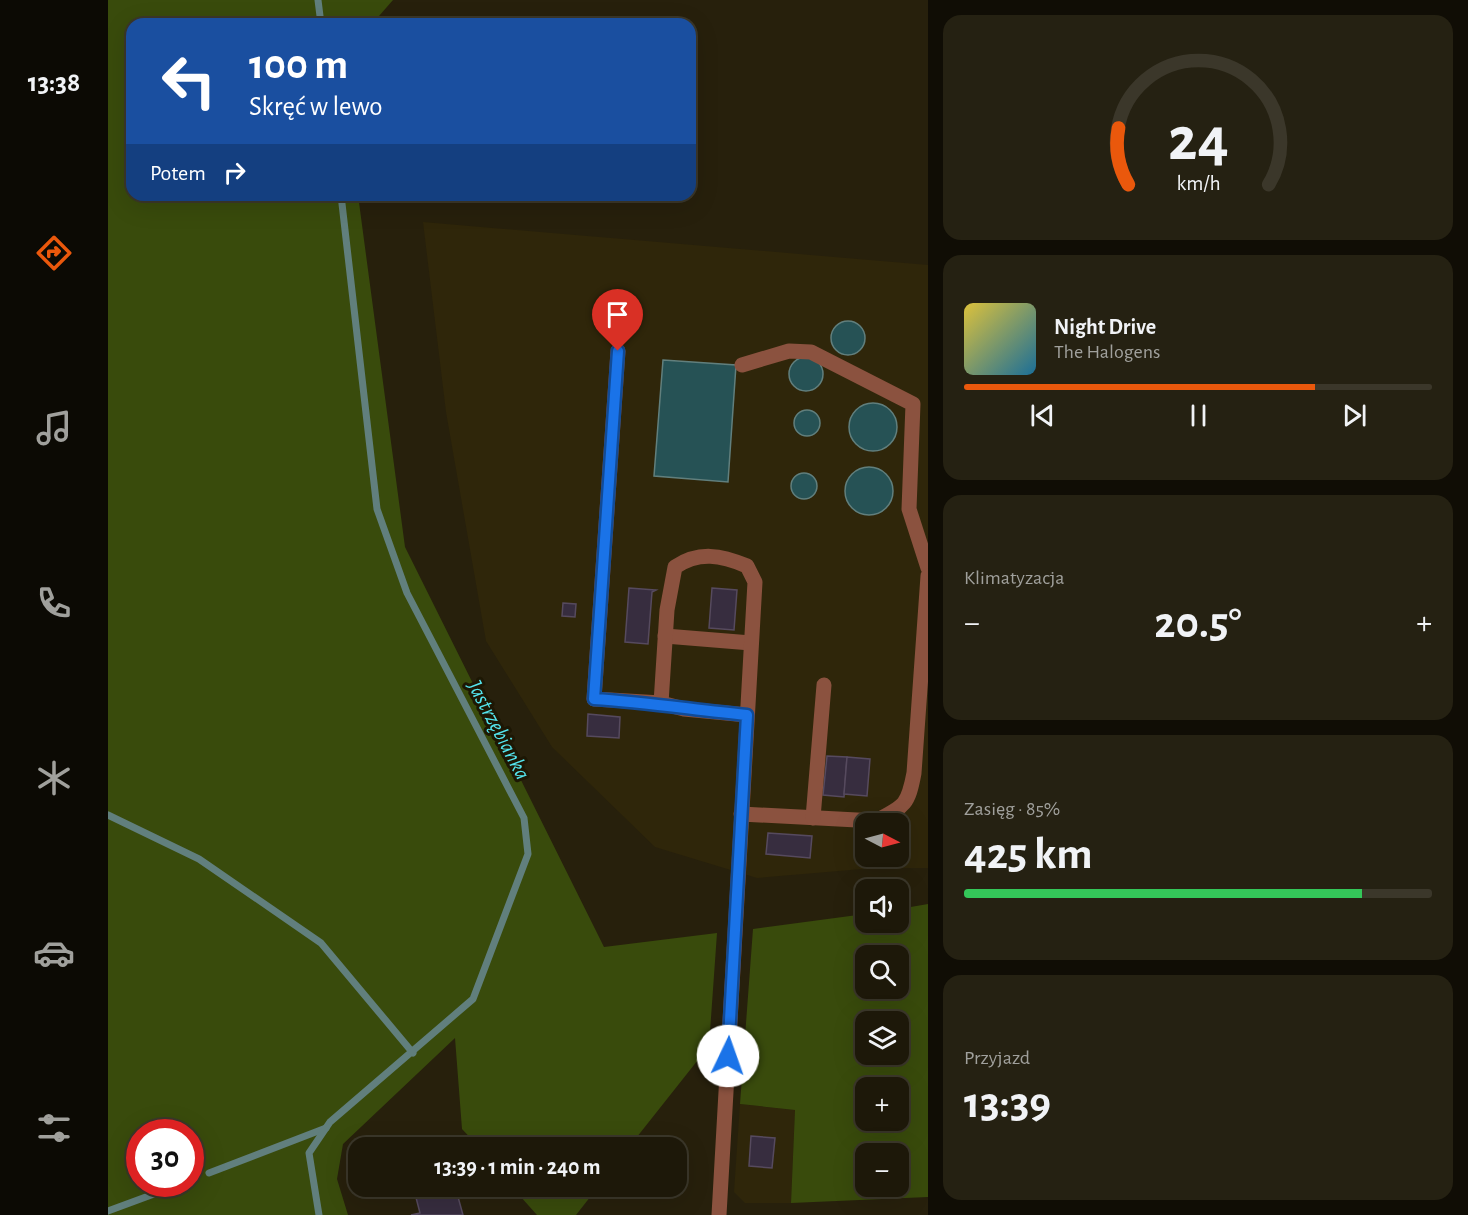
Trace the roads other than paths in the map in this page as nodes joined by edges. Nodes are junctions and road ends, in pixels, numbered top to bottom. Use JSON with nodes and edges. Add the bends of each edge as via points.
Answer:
{"nodes":[{"id":1,"x":618,"y":351,"type":"dead end"},
{"id":2,"x":742,"y":365,"type":"dead end"},
{"id":3,"x":928,"y":568,"type":"edge"},
{"id":4,"x":928,"y":576,"type":"edge"},
{"id":5,"x":665,"y":636,"type":"junction"},
{"id":6,"x":751,"y":643,"type":"junction"},
{"id":7,"x":824,"y":685,"type":"dead end"},
{"id":8,"x":661,"y":703,"type":"junction"},
{"id":9,"x":747,"y":715,"type":"junction"},
{"id":10,"x":741,"y":814,"type":"junction"},
{"id":11,"x":813,"y":818,"type":"junction"},
{"id":12,"x":719,"y":1215,"type":"edge"}],
"edges":[{"from":1,"to":8,"type":"street","via":[[594,699]]},
{"from":2,"to":3,"type":"street","via":[[789,351],[811,352],[913,404],[909,509]]},
{"from":4,"to":11,"type":"street","via":[[909,799],[876,821]]},
{"from":5,"to":6,"type":"street"},
{"from":5,"to":6,"type":"street","via":[[675,567],[690,557],[726,557],[747,566],[755,582]]},
{"from":5,"to":8,"type":"street"},
{"from":6,"to":9,"type":"street"},
{"from":7,"to":11,"type":"street"},
{"from":8,"to":9,"type":"street"},
{"from":9,"to":10,"type":"street"},
{"from":10,"to":11,"type":"street"},
{"from":10,"to":12,"type":"street"}]}
